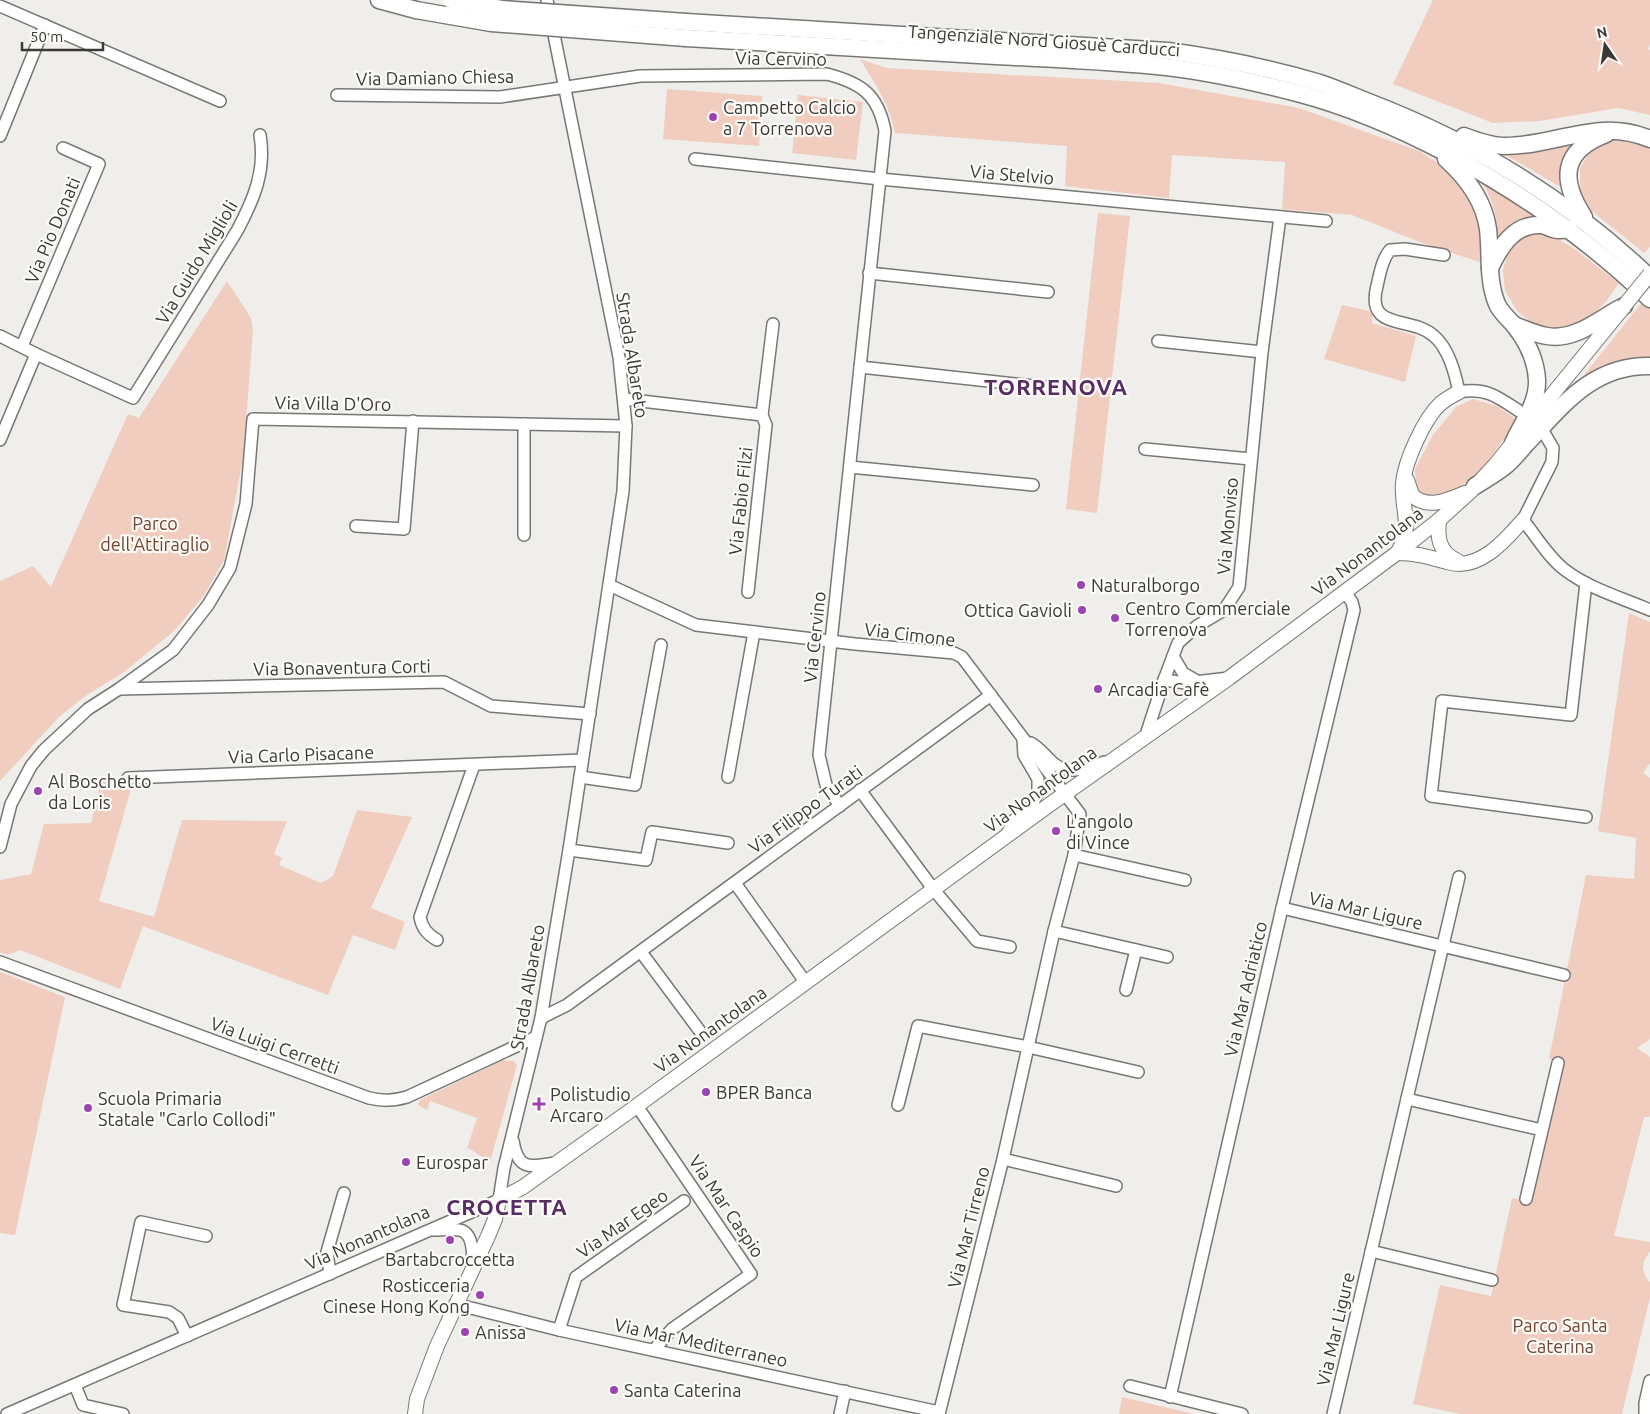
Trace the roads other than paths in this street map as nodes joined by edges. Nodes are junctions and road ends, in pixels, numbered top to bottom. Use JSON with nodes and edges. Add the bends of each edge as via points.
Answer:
{"nodes":[{"id":1,"x":379,"y":0,"type":"edge"},
{"id":2,"x":451,"y":0,"type":"edge"},
{"id":3,"x":547,"y":0,"type":"edge"},
{"id":4,"x":0,"y":6,"type":"edge"},
{"id":5,"x":45,"y":25,"type":"junction"},
{"id":6,"x":686,"y":30,"type":"junction"},
{"id":7,"x":564,"y":88,"type":"junction"},
{"id":8,"x":337,"y":95,"type":"dead end"},
{"id":9,"x":220,"y":101,"type":"dead end"},
{"id":10,"x":1417,"y":121,"type":"junction"},
{"id":11,"x":1612,"y":131,"type":"junction"},
{"id":12,"x":260,"y":135,"type":"dead end"},
{"id":13,"x":0,"y":136,"type":"edge"},
{"id":14,"x":1650,"y":139,"type":"edge"},
{"id":15,"x":1429,"y":144,"type":"junction"},
{"id":16,"x":62,"y":148,"type":"dead end"},
{"id":17,"x":695,"y":159,"type":"dead end"},
{"id":18,"x":880,"y":179,"type":"junction"},
{"id":19,"x":1280,"y":217,"type":"junction"},
{"id":20,"x":1326,"y":221,"type":"dead end"},
{"id":21,"x":1588,"y":223,"type":"junction"},
{"id":22,"x":1570,"y":229,"type":"junction"},
{"id":23,"x":1444,"y":255,"type":"dead end"},
{"id":24,"x":1490,"y":268,"type":"junction"},
{"id":25,"x":869,"y":273,"type":"junction"},
{"id":26,"x":1650,"y":274,"type":"edge"},
{"id":27,"x":1650,"y":278,"type":"edge"},
{"id":28,"x":1048,"y":292,"type":"dead end"},
{"id":29,"x":1649,"y":298,"type":"edge"},
{"id":30,"x":1624,"y":306,"type":"junction"},
{"id":31,"x":773,"y":324,"type":"dead end"},
{"id":32,"x":1514,"y":325,"type":"junction"},
{"id":33,"x":0,"y":336,"type":"edge"},
{"id":34,"x":1158,"y":341,"type":"dead end"},
{"id":35,"x":22,"y":346,"type":"junction"},
{"id":36,"x":1262,"y":352,"type":"junction"},
{"id":37,"x":36,"y":354,"type":"junction"},
{"id":38,"x":1650,"y":366,"type":"edge"},
{"id":39,"x":860,"y":367,"type":"junction"},
{"id":40,"x":1044,"y":387,"type":"dead end"},
{"id":41,"x":1459,"y":392,"type":"junction"},
{"id":42,"x":624,"y":399,"type":"junction"},
{"id":43,"x":1519,"y":411,"type":"dead end"},
{"id":44,"x":762,"y":415,"type":"junction"},
{"id":45,"x":413,"y":421,"type":"junction"},
{"id":46,"x":524,"y":424,"type":"junction"},
{"id":47,"x":626,"y":426,"type":"junction"},
{"id":48,"x":1543,"y":430,"type":"dead end"},
{"id":49,"x":0,"y":440,"type":"edge"},
{"id":50,"x":1513,"y":443,"type":"junction"},
{"id":51,"x":1145,"y":449,"type":"dead end"},
{"id":52,"x":1251,"y":459,"type":"junction"},
{"id":53,"x":850,"y":467,"type":"junction"},
{"id":54,"x":1406,"y":473,"type":"junction"},
{"id":55,"x":1033,"y":485,"type":"dead end"},
{"id":56,"x":1473,"y":489,"type":"junction"},
{"id":57,"x":1439,"y":520,"type":"junction"},
{"id":58,"x":1523,"y":520,"type":"junction"},
{"id":59,"x":356,"y":526,"type":"dead end"},
{"id":60,"x":524,"y":536,"type":"dead end"},
{"id":61,"x":1397,"y":553,"type":"junction"},
{"id":62,"x":1468,"y":564,"type":"junction"},
{"id":63,"x":1586,"y":583,"type":"junction"},
{"id":64,"x":609,"y":585,"type":"junction"},
{"id":65,"x":748,"y":592,"type":"dead end"},
{"id":66,"x":1345,"y":592,"type":"junction"},
{"id":67,"x":1650,"y":610,"type":"edge"},
{"id":68,"x":754,"y":632,"type":"junction"},
{"id":69,"x":832,"y":641,"type":"junction"},
{"id":70,"x":661,"y":644,"type":"dead end"},
{"id":71,"x":1173,"y":656,"type":"junction"},
{"id":72,"x":1229,"y":678,"type":"junction"},
{"id":73,"x":1164,"y":680,"type":"junction"},
{"id":74,"x":1197,"y":681,"type":"junction"},
{"id":75,"x":119,"y":689,"type":"junction"},
{"id":76,"x":991,"y":695,"type":"junction"},
{"id":77,"x":590,"y":714,"type":"junction"},
{"id":78,"x":1146,"y":735,"type":"junction"},
{"id":79,"x":1023,"y":739,"type":"junction"},
{"id":80,"x":1117,"y":757,"type":"junction"},
{"id":81,"x":582,"y":760,"type":"junction"},
{"id":82,"x":474,"y":765,"type":"junction"},
{"id":83,"x":728,"y":777,"type":"dead end"},
{"id":84,"x":128,"y":778,"type":"dead end"},
{"id":85,"x":580,"y":778,"type":"junction"},
{"id":86,"x":860,"y":790,"type":"junction"},
{"id":87,"x":1065,"y":793,"type":"junction"},
{"id":88,"x":840,"y":806,"type":"junction"},
{"id":89,"x":1586,"y":817,"type":"dead end"},
{"id":90,"x":1006,"y":836,"type":"junction"},
{"id":91,"x":728,"y":843,"type":"dead end"},
{"id":92,"x":0,"y":847,"type":"edge"},
{"id":93,"x":569,"y":850,"type":"junction"},
{"id":94,"x":1074,"y":855,"type":"junction"},
{"id":95,"x":1459,"y":877,"type":"dead end"},
{"id":96,"x":1185,"y":880,"type":"dead end"},
{"id":97,"x":735,"y":883,"type":"junction"},
{"id":98,"x":934,"y":890,"type":"junction"},
{"id":99,"x":1282,"y":908,"type":"junction"},
{"id":100,"x":1054,"y":931,"type":"junction"},
{"id":101,"x":437,"y":940,"type":"dead end"},
{"id":102,"x":1443,"y":946,"type":"junction"},
{"id":103,"x":1010,"y":947,"type":"dead end"},
{"id":104,"x":1136,"y":950,"type":"junction"},
{"id":105,"x":641,"y":952,"type":"junction"},
{"id":106,"x":1167,"y":957,"type":"dead end"},
{"id":107,"x":0,"y":962,"type":"edge"},
{"id":108,"x":1564,"y":975,"type":"dead end"},
{"id":109,"x":806,"y":983,"type":"junction"},
{"id":110,"x":1126,"y":990,"type":"dead end"},
{"id":111,"x":541,"y":1018,"type":"junction"},
{"id":112,"x":702,"y":1034,"type":"dead end"},
{"id":113,"x":536,"y":1037,"type":"junction"},
{"id":114,"x":1028,"y":1047,"type":"junction"},
{"id":115,"x":1558,"y":1063,"type":"dead end"},
{"id":116,"x":1138,"y":1072,"type":"dead end"},
{"id":117,"x":1407,"y":1099,"type":"junction"},
{"id":118,"x":898,"y":1105,"type":"dead end"},
{"id":119,"x":637,"y":1106,"type":"junction"},
{"id":120,"x":1542,"y":1130,"type":"junction"},
{"id":121,"x":512,"y":1137,"type":"junction"},
{"id":122,"x":1003,"y":1159,"type":"junction"},
{"id":123,"x":557,"y":1162,"type":"junction"},
{"id":124,"x":1116,"y":1186,"type":"dead end"},
{"id":125,"x":344,"y":1193,"type":"dead end"},
{"id":126,"x":1526,"y":1199,"type":"dead end"},
{"id":127,"x":499,"y":1200,"type":"junction"},
{"id":128,"x":684,"y":1201,"type":"dead end"},
{"id":129,"x":430,"y":1230,"type":"junction"},
{"id":130,"x":206,"y":1236,"type":"dead end"},
{"id":131,"x":1371,"y":1252,"type":"junction"},
{"id":132,"x":330,"y":1274,"type":"junction"},
{"id":133,"x":471,"y":1276,"type":"junction"},
{"id":134,"x":1492,"y":1280,"type":"dead end"},
{"id":135,"x":456,"y":1304,"type":"junction"},
{"id":136,"x":559,"y":1330,"type":"junction"},
{"id":137,"x":187,"y":1336,"type":"junction"},
{"id":138,"x":654,"y":1350,"type":"junction"},
{"id":139,"x":1650,"y":1381,"type":"edge"},
{"id":140,"x":75,"y":1385,"type":"junction"},
{"id":141,"x":1130,"y":1386,"type":"dead end"},
{"id":142,"x":845,"y":1391,"type":"junction"},
{"id":143,"x":1170,"y":1397,"type":"junction"},
{"id":144,"x":417,"y":1399,"type":"junction"},
{"id":145,"x":1645,"y":1408,"type":"edge"},
{"id":146,"x":82,"y":1410,"type":"edge"},
{"id":147,"x":939,"y":1413,"type":"edge"},
{"id":148,"x":7,"y":1414,"type":"edge"},
{"id":149,"x":123,"y":1414,"type":"edge"},
{"id":150,"x":408,"y":1414,"type":"edge"},
{"id":151,"x":415,"y":1414,"type":"edge"},
{"id":152,"x":840,"y":1414,"type":"edge"},
{"id":153,"x":1242,"y":1414,"type":"edge"},
{"id":154,"x":1333,"y":1414,"type":"edge"},
{"id":155,"x":1637,"y":1414,"type":"edge"}],
"edges":[{"from":1,"to":6,"type":"highway","name":"Tangenziale Nord Giosuè Carducci","bridge":true,"via":[[491,23]]},
{"from":2,"to":6,"type":"highway","name":"Tangenziale Nord Giosuè Carducci","bridge":true},
{"from":3,"to":7,"type":"street","name":"Strada Albareto"},
{"from":4,"to":5,"type":"street"},
{"from":5,"to":9,"type":"street"},
{"from":5,"to":13,"type":"street"},
{"from":6,"to":10,"type":"highway","name":"Tangenziale Nord Giosuè Carducci","via":[[1168,51],[1262,68],[1321,84]]},
{"from":6,"to":15,"type":"highway","name":"Tangenziale Nord Giosuè Carducci","via":[[1175,68],[1299,93],[1363,114]]},
{"from":7,"to":8,"type":"street","name":"Via Damiano Chiesa","via":[[500,97]]},
{"from":7,"to":18,"type":"street","name":"Via Cervino","via":[[640,76],[827,74],[848,79],[869,95],[883,119],[885,131]]},
{"from":7,"to":42,"type":"street","name":"Strada Albareto","via":[[619,357]]},
{"from":10,"to":11,"type":"highway","via":[[1504,146]]},
{"from":10,"to":21,"type":"highway","name":"Tangenziale Nord Giosuè Carducci","via":[[1493,160]]},
{"from":11,"to":14,"type":"highway","via":[[1630,132]]},
{"from":11,"to":21,"type":"highway","via":[[1584,146],[1570,165],[1570,190]]},
{"from":12,"to":37,"type":"street","name":"Via Guido Miglioli","via":[[262,162],[258,189],[251,205],[133,398]]},
{"from":15,"to":22,"type":"highway","name":"Tangenziale Nord Giosuè Carducci","via":[[1490,176]]},
{"from":15,"to":24,"type":"highway","via":[[1456,168],[1478,196],[1488,229]]},
{"from":16,"to":35,"type":"street","name":"Via Pio Donati","via":[[99,164]]},
{"from":17,"to":18,"type":"street","name":"Via Stelvio"},
{"from":18,"to":19,"type":"street","name":"Via Stelvio"},
{"from":18,"to":25,"type":"street","name":"Via Cervino"},
{"from":19,"to":20,"type":"street","name":"Via Stelvio"},
{"from":19,"to":36,"type":"street","name":"Via Monviso"},
{"from":21,"to":27,"type":"highway","name":"Tangenziale Nord Giosuè Carducci"},
{"from":22,"to":24,"type":"highway","via":[[1555,230],[1542,225],[1516,232],[1505,241]]},
{"from":22,"to":29,"type":"highway","name":"Tangenziale Nord Giosuè Carducci"},
{"from":23,"to":41,"type":"street","via":[[1390,250],[1384,257],[1374,297],[1381,316],[1419,327],[1439,340],[1454,371]]},
{"from":24,"to":32,"type":"highway","via":[[1490,282],[1498,307]]},
{"from":25,"to":28,"type":"street"},
{"from":25,"to":39,"type":"street","name":"Via Cervino"},
{"from":26,"to":30,"type":"main road","name":"Via Nonantolana","bridge":true},
{"from":30,"to":32,"type":"highway","via":[[1588,328],[1563,336],[1541,335]]},
{"from":30,"to":50,"type":"main road","name":"Via Nonantolana"},
{"from":31,"to":44,"type":"street","name":"Via Fabio Filzi"},
{"from":32,"to":50,"type":"highway","via":[[1532,355],[1537,382],[1532,405]]},
{"from":33,"to":35,"type":"street"},
{"from":34,"to":36,"type":"street"},
{"from":35,"to":37,"type":"street"},
{"from":36,"to":52,"type":"street","name":"Via Monviso"},
{"from":37,"to":49,"type":"street"},
{"from":38,"to":56,"type":"highway","via":[[1603,374],[1587,384],[1558,409],[1505,467]]},
{"from":39,"to":40,"type":"street"},
{"from":39,"to":53,"type":"street","name":"Via Cervino"},
{"from":41,"to":43,"type":"street","via":[[1487,392]]},
{"from":41,"to":54,"type":"main road","via":[[1431,416],[1414,446]]},
{"from":42,"to":44,"type":"street"},
{"from":42,"to":47,"type":"street","name":"Strada Albareto"},
{"from":44,"to":65,"type":"street","name":"Via Fabio Filzi","via":[[766,425]]},
{"from":45,"to":46,"type":"street","name":"Via Villa D'Oro"},
{"from":45,"to":59,"type":"street","name":"Via Villa D'Oro","via":[[404,528]]},
{"from":45,"to":75,"type":"street","name":"Via Villa D'Oro","via":[[254,419],[246,504],[230,568],[173,650]]},
{"from":46,"to":47,"type":"street","name":"Via Villa D'Oro"},
{"from":46,"to":60,"type":"street"},
{"from":47,"to":64,"type":"street","name":"Strada Albareto","via":[[623,491]]},
{"from":48,"to":58,"type":"street","via":[[1553,448],[1552,462]]},
{"from":50,"to":56,"type":"main road","name":"Via Nonantolana"},
{"from":51,"to":52,"type":"street","name":"Via Monviso"},
{"from":52,"to":71,"type":"street","name":"Via Monviso","via":[[1239,587],[1224,610],[1187,634]]},
{"from":53,"to":55,"type":"street"},
{"from":53,"to":69,"type":"street","name":"Via Cervino"},
{"from":54,"to":56,"type":"main road","via":[[1412,495],[1422,502],[1444,501]]},
{"from":54,"to":61,"type":"main road","via":[[1403,482],[1407,530]]},
{"from":56,"to":57,"type":"main road","name":"Via Nonantolana"},
{"from":57,"to":61,"type":"main road","name":"Via Nonantolana"},
{"from":57,"to":62,"type":"main road","via":[[1441,548],[1452,559]]},
{"from":58,"to":62,"type":"main road","via":[[1501,543]]},
{"from":58,"to":63,"type":"street","via":[[1559,564]]},
{"from":61,"to":62,"type":"main road","via":[[1420,554]]},
{"from":61,"to":66,"type":"main road","name":"Via Nonantolana"},
{"from":63,"to":67,"type":"street"},
{"from":63,"to":89,"type":"street","via":[[1571,715],[1442,700],[1431,796]]},
{"from":64,"to":68,"type":"street","name":"Via Cimone","via":[[696,626]]},
{"from":64,"to":77,"type":"street","name":"Strada Albareto"},
{"from":66,"to":72,"type":"main road","name":"Via Nonantolana"},
{"from":66,"to":99,"type":"street","name":"Via Mar Adriatico","via":[[1354,610]]},
{"from":68,"to":69,"type":"street","name":"Via Cimone"},
{"from":68,"to":83,"type":"street"},
{"from":69,"to":76,"type":"street","name":"Via Cimone","via":[[954,653],[962,657]]},
{"from":69,"to":88,"type":"street","name":"Via Cervino","via":[[820,755],[826,785]]},
{"from":70,"to":85,"type":"street","via":[[636,784]]},
{"from":71,"to":73,"type":"street","name":"Via Monviso"},
{"from":71,"to":74,"type":"street","via":[[1183,673]]},
{"from":72,"to":74,"type":"street"},
{"from":72,"to":78,"type":"main road","name":"Via Nonantolana"},
{"from":73,"to":74,"type":"street"},
{"from":73,"to":78,"type":"street","name":"Via Monviso"},
{"from":75,"to":77,"type":"street","name":"Via Bonaventura Corti","via":[[444,682],[491,706]]},
{"from":75,"to":92,"type":"street","via":[[88,709],[31,766],[11,804]]},
{"from":76,"to":79,"type":"street","name":"Via Cimone"},
{"from":76,"to":86,"type":"street","name":"Via Filippo Turati"},
{"from":77,"to":81,"type":"street","name":"Strada Albareto"},
{"from":78,"to":80,"type":"main road","name":"Via Nonantolana"},
{"from":79,"to":80,"type":"street","name":"Via Cimone","via":[[1038,747],[1052,762],[1073,771]]},
{"from":79,"to":87,"type":"street","name":"Via Cimone"},
{"from":79,"to":90,"type":"street","name":"Via Cimone","via":[[1024,755],[1038,779],[1038,791],[1032,806],[1013,821]]},
{"from":80,"to":87,"type":"main road","name":"Via Nonantolana"},
{"from":81,"to":82,"type":"street","name":"Via Carlo Pisacane"},
{"from":81,"to":85,"type":"street","name":"Strada Albareto"},
{"from":82,"to":84,"type":"street","name":"Via Carlo Pisacane"},
{"from":82,"to":101,"type":"street","via":[[420,917],[424,929]]},
{"from":85,"to":93,"type":"street","name":"Strada Albareto"},
{"from":86,"to":88,"type":"street","name":"Via Filippo Turati"},
{"from":86,"to":98,"type":"street"},
{"from":87,"to":90,"type":"main road","name":"Via Nonantolana"},
{"from":87,"to":94,"type":"street","name":"Via Mar Tirreno","via":[[1080,814]]},
{"from":88,"to":97,"type":"street","name":"Via Filippo Turati"},
{"from":90,"to":98,"type":"main road","name":"Via Nonantolana"},
{"from":91,"to":93,"type":"street","via":[[652,832],[646,860]]},
{"from":93,"to":111,"type":"street","name":"Strada Albareto"},
{"from":94,"to":96,"type":"street"},
{"from":94,"to":100,"type":"street","name":"Via Mar Tirreno"},
{"from":95,"to":102,"type":"street","name":"Via Mar Ligure"},
{"from":97,"to":105,"type":"street","name":"Via Filippo Turati"},
{"from":97,"to":109,"type":"street"},
{"from":98,"to":103,"type":"street","via":[[977,941]]},
{"from":98,"to":109,"type":"main road","name":"Via Nonantolana"},
{"from":99,"to":102,"type":"street","name":"Via Mar Ligure"},
{"from":99,"to":143,"type":"street","name":"Via Mar Adriatico"},
{"from":100,"to":104,"type":"street"},
{"from":100,"to":114,"type":"street","name":"Via Mar Tirreno"},
{"from":102,"to":108,"type":"street","name":"Via Mar Ligure"},
{"from":102,"to":117,"type":"street","name":"Via Mar Ligure"},
{"from":104,"to":106,"type":"street"},
{"from":104,"to":110,"type":"street"},
{"from":105,"to":111,"type":"street","name":"Via Filippo Turati","via":[[567,1005]]},
{"from":105,"to":112,"type":"street"},
{"from":107,"to":113,"type":"street","name":"Via Luigi Cerretti","via":[[378,1100],[407,1097]]},
{"from":109,"to":119,"type":"main road","name":"Via Nonantolana"},
{"from":111,"to":113,"type":"street","name":"Strada Albareto"},
{"from":113,"to":121,"type":"street","name":"Strada Albareto"},
{"from":114,"to":116,"type":"street"},
{"from":114,"to":118,"type":"street","via":[[918,1026]]},
{"from":114,"to":122,"type":"street","name":"Via Mar Tirreno"},
{"from":115,"to":120,"type":"street"},
{"from":117,"to":120,"type":"street"},
{"from":117,"to":131,"type":"street","name":"Via Mar Ligure"},
{"from":119,"to":123,"type":"main road","name":"Via Nonantolana"},
{"from":119,"to":138,"type":"street","name":"Via Mar Caspio","via":[[751,1274],[672,1329]]},
{"from":120,"to":126,"type":"street"},
{"from":121,"to":123,"type":"street","name":"Via Nonantolana","via":[[515,1154],[522,1163],[533,1166]]},
{"from":121,"to":127,"type":"street","name":"Strada Albareto"},
{"from":122,"to":124,"type":"street"},
{"from":122,"to":147,"type":"street","name":"Via Mar Tirreno"},
{"from":123,"to":127,"type":"main road","name":"Via Nonantolana"},
{"from":125,"to":132,"type":"street","via":[[327,1252]]},
{"from":127,"to":129,"type":"street","name":"Via Nonantolana"},
{"from":127,"to":133,"type":"main road"},
{"from":128,"to":136,"type":"street","name":"Via Mar Egeo","via":[[576,1277]]},
{"from":129,"to":132,"type":"street","name":"Via Nonantolana"},
{"from":129,"to":133,"type":"street","via":[[461,1230],[468,1236],[473,1254]]},
{"from":130,"to":137,"type":"street","via":[[141,1222],[123,1305],[169,1312],[178,1318]]},
{"from":131,"to":134,"type":"street","name":"Via Mar Ligure"},
{"from":131,"to":154,"type":"street","name":"Via Mar Ligure"},
{"from":132,"to":137,"type":"street","name":"Via Nonantolana"},
{"from":133,"to":135,"type":"main road"},
{"from":135,"to":136,"type":"street","name":"Via Mar Mediterraneo"},
{"from":135,"to":144,"type":"main road"},
{"from":136,"to":138,"type":"street","name":"Via Mar Mediterraneo"},
{"from":137,"to":140,"type":"street","name":"Via Nonantolana"},
{"from":138,"to":142,"type":"street","name":"Via Mar Mediterraneo"},
{"from":139,"to":145,"type":"street"},
{"from":140,"to":146,"type":"street"},
{"from":140,"to":148,"type":"street","name":"Via Nonantolana"},
{"from":141,"to":143,"type":"street"},
{"from":142,"to":147,"type":"street","name":"Via Mar Mediterraneo"},
{"from":142,"to":152,"type":"street"},
{"from":143,"to":153,"type":"street"},
{"from":144,"to":150,"type":"main road"},
{"from":144,"to":151,"type":"main road"},
{"from":145,"to":155,"type":"street"},
{"from":146,"to":149,"type":"street"}]}
